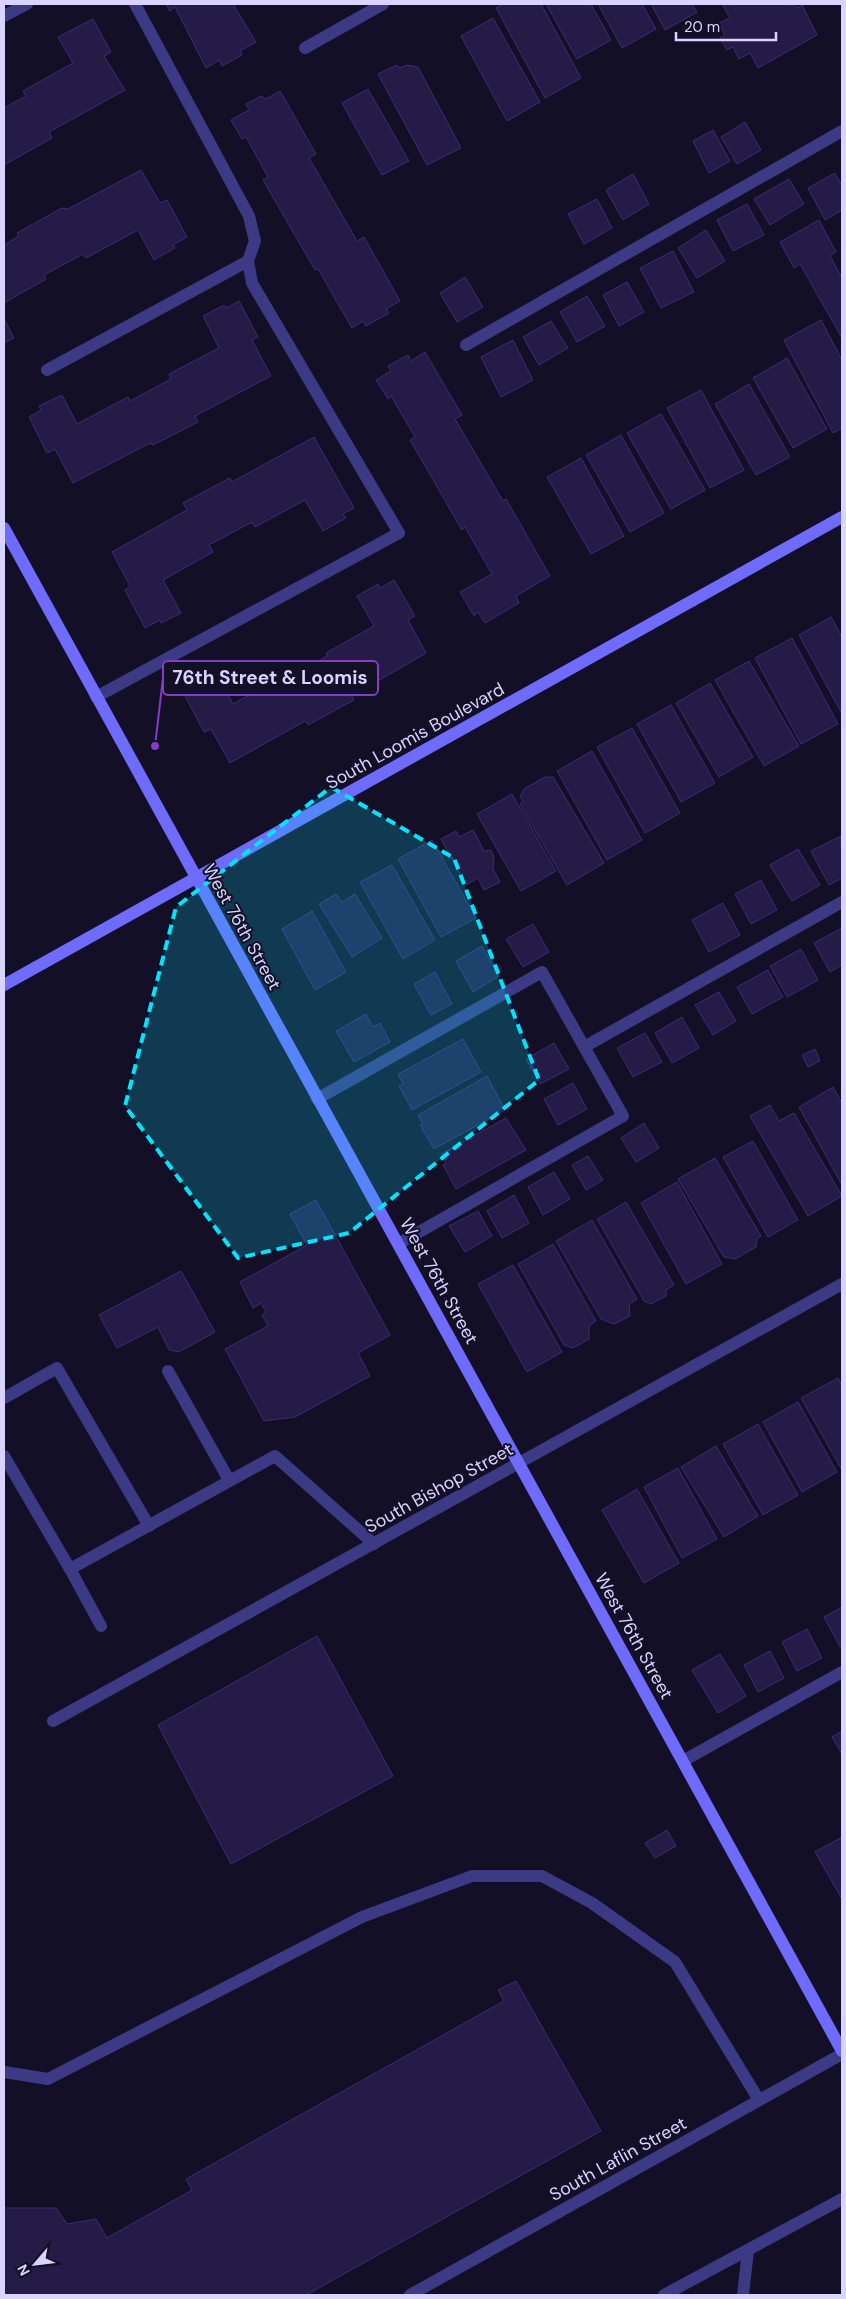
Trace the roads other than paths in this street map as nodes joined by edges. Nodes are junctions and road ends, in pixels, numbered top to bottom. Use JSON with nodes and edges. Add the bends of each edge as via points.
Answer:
{"nodes":[{"id":1,"x":26,"y":4,"type":"edge"},
{"id":2,"x":135,"y":4,"type":"edge"},
{"id":3,"x":383,"y":4,"type":"edge"},
{"id":4,"x":4,"y":16,"type":"edge"},
{"id":5,"x":305,"y":48,"type":"dead end"},
{"id":6,"x":842,"y":131,"type":"edge"},
{"id":7,"x":248,"y":261,"type":"junction"},
{"id":8,"x":466,"y":345,"type":"dead end"},
{"id":9,"x":47,"y":370,"type":"dead end"},
{"id":10,"x":842,"y":517,"type":"edge"},
{"id":11,"x":4,"y":528,"type":"edge"},
{"id":12,"x":96,"y":697,"type":"junction"},
{"id":13,"x":195,"y":879,"type":"junction"},
{"id":14,"x":842,"y":902,"type":"edge"},
{"id":15,"x":4,"y":985,"type":"edge"},
{"id":16,"x":584,"y":1047,"type":"junction"},
{"id":17,"x":318,"y":1099,"type":"junction"},
{"id":18,"x":398,"y":1244,"type":"junction"},
{"id":19,"x":842,"y":1284,"type":"edge"},
{"id":20,"x":168,"y":1372,"type":"dead end"},
{"id":21,"x":4,"y":1398,"type":"edge"},
{"id":22,"x":4,"y":1456,"type":"edge"},
{"id":23,"x":520,"y":1463,"type":"junction"},
{"id":24,"x":229,"y":1480,"type":"junction"},
{"id":25,"x":149,"y":1526,"type":"junction"},
{"id":26,"x":374,"y":1544,"type":"junction"},
{"id":27,"x":70,"y":1570,"type":"junction"},
{"id":28,"x":101,"y":1626,"type":"dead end"},
{"id":29,"x":842,"y":1672,"type":"edge"},
{"id":30,"x":53,"y":1721,"type":"dead end"},
{"id":31,"x":683,"y":1760,"type":"junction"},
{"id":32,"x":842,"y":2053,"type":"edge"},
{"id":33,"x":4,"y":2072,"type":"edge"},
{"id":34,"x":760,"y":2100,"type":"junction"},
{"id":35,"x":842,"y":2199,"type":"edge"},
{"id":36,"x":748,"y":2250,"type":"junction"},
{"id":37,"x":410,"y":2295,"type":"edge"},
{"id":38,"x":664,"y":2295,"type":"edge"},
{"id":39,"x":742,"y":2295,"type":"edge"}],
"edges":[{"from":1,"to":4,"type":"street"},
{"from":2,"to":7,"type":"street","via":[[249,216],[254,241]]},
{"from":3,"to":5,"type":"street"},
{"from":6,"to":8,"type":"street"},
{"from":7,"to":9,"type":"street"},
{"from":7,"to":12,"type":"street","via":[[252,283],[399,533]]},
{"from":10,"to":13,"type":"street","name":"South Loomis Boulevard"},
{"from":11,"to":12,"type":"street","name":"West 76th Street"},
{"from":12,"to":13,"type":"street","name":"West 76th Street"},
{"from":13,"to":15,"type":"street","name":"South Loomis Boulevard"},
{"from":13,"to":17,"type":"street","name":"West 76th Street"},
{"from":14,"to":16,"type":"street"},
{"from":16,"to":17,"type":"street","via":[[542,972]]},
{"from":16,"to":18,"type":"street","via":[[623,1116]]},
{"from":17,"to":18,"type":"street","name":"West 76th Street"},
{"from":18,"to":23,"type":"street","name":"West 76th Street"},
{"from":19,"to":23,"type":"street","name":"South Bishop Street"},
{"from":20,"to":24,"type":"street"},
{"from":21,"to":25,"type":"street","via":[[57,1368]]},
{"from":22,"to":27,"type":"street"},
{"from":23,"to":26,"type":"street","name":"South Bishop Street"},
{"from":23,"to":31,"type":"street","name":"West 76th Street"},
{"from":24,"to":25,"type":"street"},
{"from":24,"to":26,"type":"street","via":[[275,1456]]},
{"from":25,"to":27,"type":"street"},
{"from":26,"to":30,"type":"street","name":"South Bishop Street"},
{"from":27,"to":28,"type":"street"},
{"from":29,"to":31,"type":"street"},
{"from":31,"to":32,"type":"street","name":"West 76th Street"},
{"from":32,"to":34,"type":"street","name":"South Laflin Street"},
{"from":33,"to":34,"type":"street","via":[[48,2079],[362,1917],[472,1876],[542,1876],[592,1903],[675,1962]]},
{"from":34,"to":37,"type":"street","name":"South Laflin Street"},
{"from":35,"to":36,"type":"street"},
{"from":36,"to":38,"type":"street"},
{"from":36,"to":39,"type":"street"}]}
